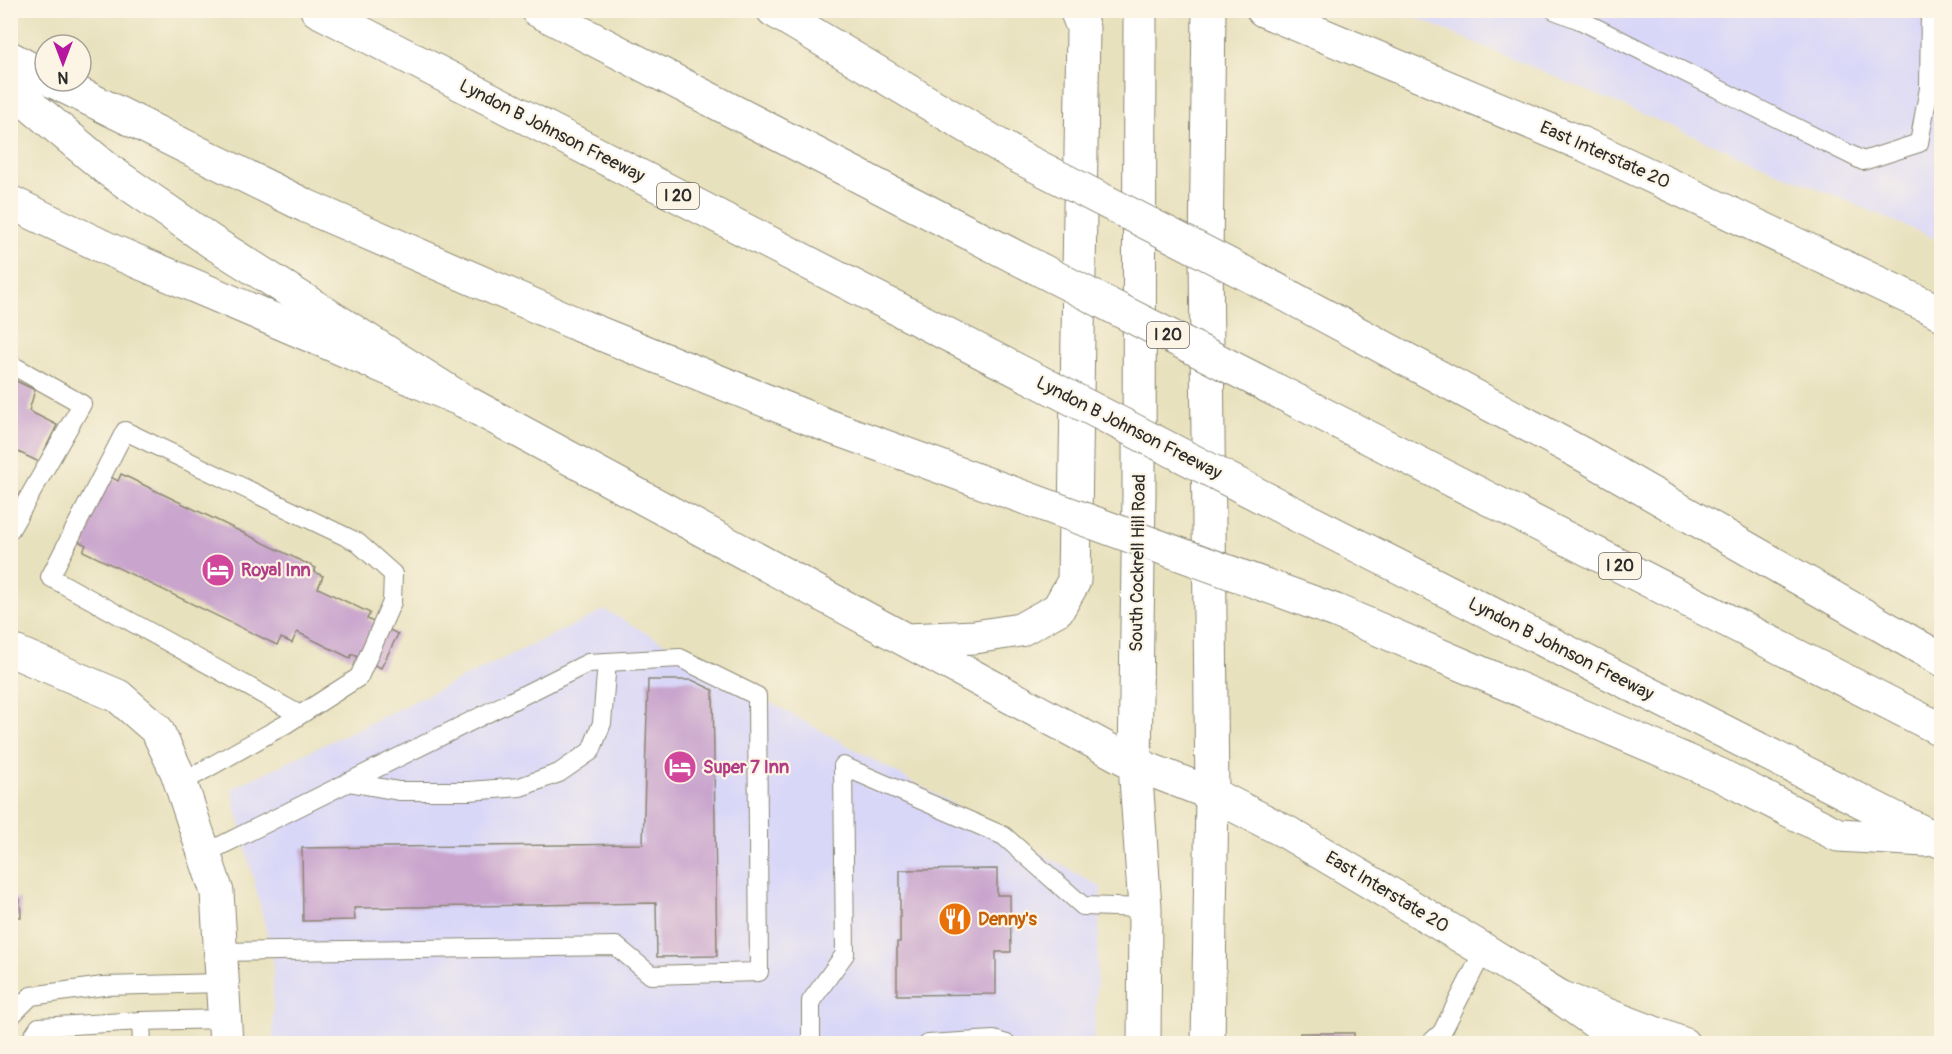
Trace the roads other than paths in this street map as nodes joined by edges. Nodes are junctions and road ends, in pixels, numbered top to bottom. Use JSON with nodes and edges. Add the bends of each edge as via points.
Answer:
{"nodes":[{"id":1,"x":317,"y":10,"type":"edge"},
{"id":2,"x":537,"y":10,"type":"edge"},
{"id":3,"x":773,"y":10,"type":"edge"},
{"id":4,"x":1076,"y":10,"type":"edge"},
{"id":5,"x":1140,"y":10,"type":"edge"},
{"id":6,"x":1209,"y":10,"type":"edge"},
{"id":7,"x":1263,"y":10,"type":"edge"},
{"id":8,"x":1554,"y":10,"type":"edge"},
{"id":9,"x":1930,"y":10,"type":"edge"},
{"id":10,"x":1580,"y":15,"type":"edge"},
{"id":11,"x":10,"y":58,"type":"edge"},
{"id":12,"x":33,"y":70,"type":"edge"},
{"id":13,"x":10,"y":88,"type":"edge"},
{"id":14,"x":77,"y":93,"type":"edge"},
{"id":15,"x":10,"y":202,"type":"edge"},
{"id":16,"x":1941,"y":313,"type":"edge"},
{"id":17,"x":10,"y":364,"type":"edge"},
{"id":18,"x":464,"y":401,"type":"junction"},
{"id":19,"x":10,"y":530,"type":"edge"},
{"id":20,"x":907,"y":640,"type":"junction"},
{"id":21,"x":10,"y":650,"type":"edge"},
{"id":22,"x":1941,"y":660,"type":"edge"},
{"id":23,"x":607,"y":662,"type":"junction"},
{"id":24,"x":300,"y":715,"type":"junction"},
{"id":25,"x":1941,"y":730,"type":"edge"},
{"id":26,"x":1135,"y":764,"type":"junction"},
{"id":27,"x":348,"y":782,"type":"junction"},
{"id":28,"x":181,"y":783,"type":"junction"},
{"id":29,"x":1212,"y":794,"type":"junction"},
{"id":30,"x":1940,"y":842,"type":"edge"},
{"id":31,"x":204,"y":854,"type":"junction"},
{"id":32,"x":1145,"y":908,"type":"junction"},
{"id":33,"x":1484,"y":950,"type":"junction"},
{"id":34,"x":221,"y":967,"type":"junction"},
{"id":35,"x":1560,"y":997,"type":"junction"},
{"id":36,"x":10,"y":1017,"type":"edge"},
{"id":37,"x":141,"y":1021,"type":"junction"},
{"id":38,"x":225,"y":1031,"type":"edge"},
{"id":39,"x":28,"y":1044,"type":"edge"},
{"id":40,"x":142,"y":1044,"type":"edge"},
{"id":41,"x":811,"y":1044,"type":"edge"},
{"id":42,"x":928,"y":1044,"type":"edge"},
{"id":43,"x":1008,"y":1044,"type":"edge"},
{"id":44,"x":1144,"y":1044,"type":"edge"},
{"id":45,"x":1208,"y":1044,"type":"edge"},
{"id":46,"x":1429,"y":1044,"type":"edge"},
{"id":47,"x":1626,"y":1044,"type":"edge"},
{"id":48,"x":1683,"y":1044,"type":"edge"}],
"edges":[{"from":1,"to":30,"type":"main road","name":"Lyndon B Johnson Freeway","number":"I 20","bridge":true},
{"from":2,"to":25,"type":"main road","number":"I 20","bridge":true},
{"from":3,"to":22,"type":"main road","bridge":true,"via":[[1017,156],[1584,455]]},
{"from":4,"to":20,"type":"main road","via":[[1083,28],[1074,581],[1058,609],[1020,630],[975,637]]},
{"from":5,"to":26,"type":"main road","name":"South Cockrell Hill Road"},
{"from":6,"to":29,"type":"main road","via":[[1206,256]]},
{"from":7,"to":16,"type":"main road","name":"East Interstate 20","via":[[1585,145]]},
{"from":8,"to":10,"type":"lane"},
{"from":9,"to":10,"type":"lane","via":[[1929,88],[1919,143],[1863,161]]},
{"from":11,"to":12,"type":"main road"},
{"from":13,"to":18,"type":"main road","via":[[107,169],[203,236]]},
{"from":14,"to":30,"type":"main road","bridge":true,"via":[[306,206],[579,325],[831,427],[1336,611],[1720,775],[1838,834]]},
{"from":15,"to":18,"type":"main road","via":[[108,249]]},
{"from":17,"to":19,"type":"lane","via":[[82,404]]},
{"from":18,"to":20,"type":"main road"},
{"from":20,"to":26,"type":"main road"},
{"from":21,"to":28,"type":"main road","via":[[118,696],[157,730]]},
{"from":23,"to":27,"type":"lane","via":[[588,663]]},
{"from":23,"to":27,"type":"lane","via":[[602,723],[591,751],[559,773],[520,787],[469,790],[399,790]]},
{"from":23,"to":34,"type":"lane","via":[[680,658],[757,696],[759,972],[651,975],[616,946]]},
{"from":24,"to":24,"type":"lane","via":[[359,677],[392,602],[393,574],[357,542],[125,431],[50,577]]},
{"from":24,"to":28,"type":"lane"},
{"from":26,"to":29,"type":"main road","name":"East Interstate 20"},
{"from":26,"to":32,"type":"main road","name":"South Cockrell Hill Road"},
{"from":27,"to":31,"type":"lane"},
{"from":28,"to":31,"type":"main road"},
{"from":29,"to":33,"type":"main road","name":"East Interstate 20","via":[[1288,832]]},
{"from":29,"to":45,"type":"main road"},
{"from":31,"to":34,"type":"main road","via":[[217,892]]},
{"from":32,"to":41,"type":"lane","via":[[1083,906],[1004,836],[843,766],[845,954],[811,1001]]},
{"from":32,"to":44,"type":"main road","name":"South Cockrell Hill Road"},
{"from":33,"to":35,"type":"main road","name":"East Interstate 20"},
{"from":33,"to":46,"type":"lane","via":[[1442,1032]]},
{"from":34,"to":36,"type":"lane","via":[[31,996]]},
{"from":34,"to":38,"type":"main road"},
{"from":35,"to":47,"type":"main road","name":"East Interstate 20"},
{"from":35,"to":48,"type":"main road"},
{"from":37,"to":38,"type":"lane"},
{"from":37,"to":39,"type":"lane","via":[[39,1027]]},
{"from":37,"to":40,"type":"lane"},
{"from":42,"to":43,"type":"lane","via":[[994,1040]]}]}
